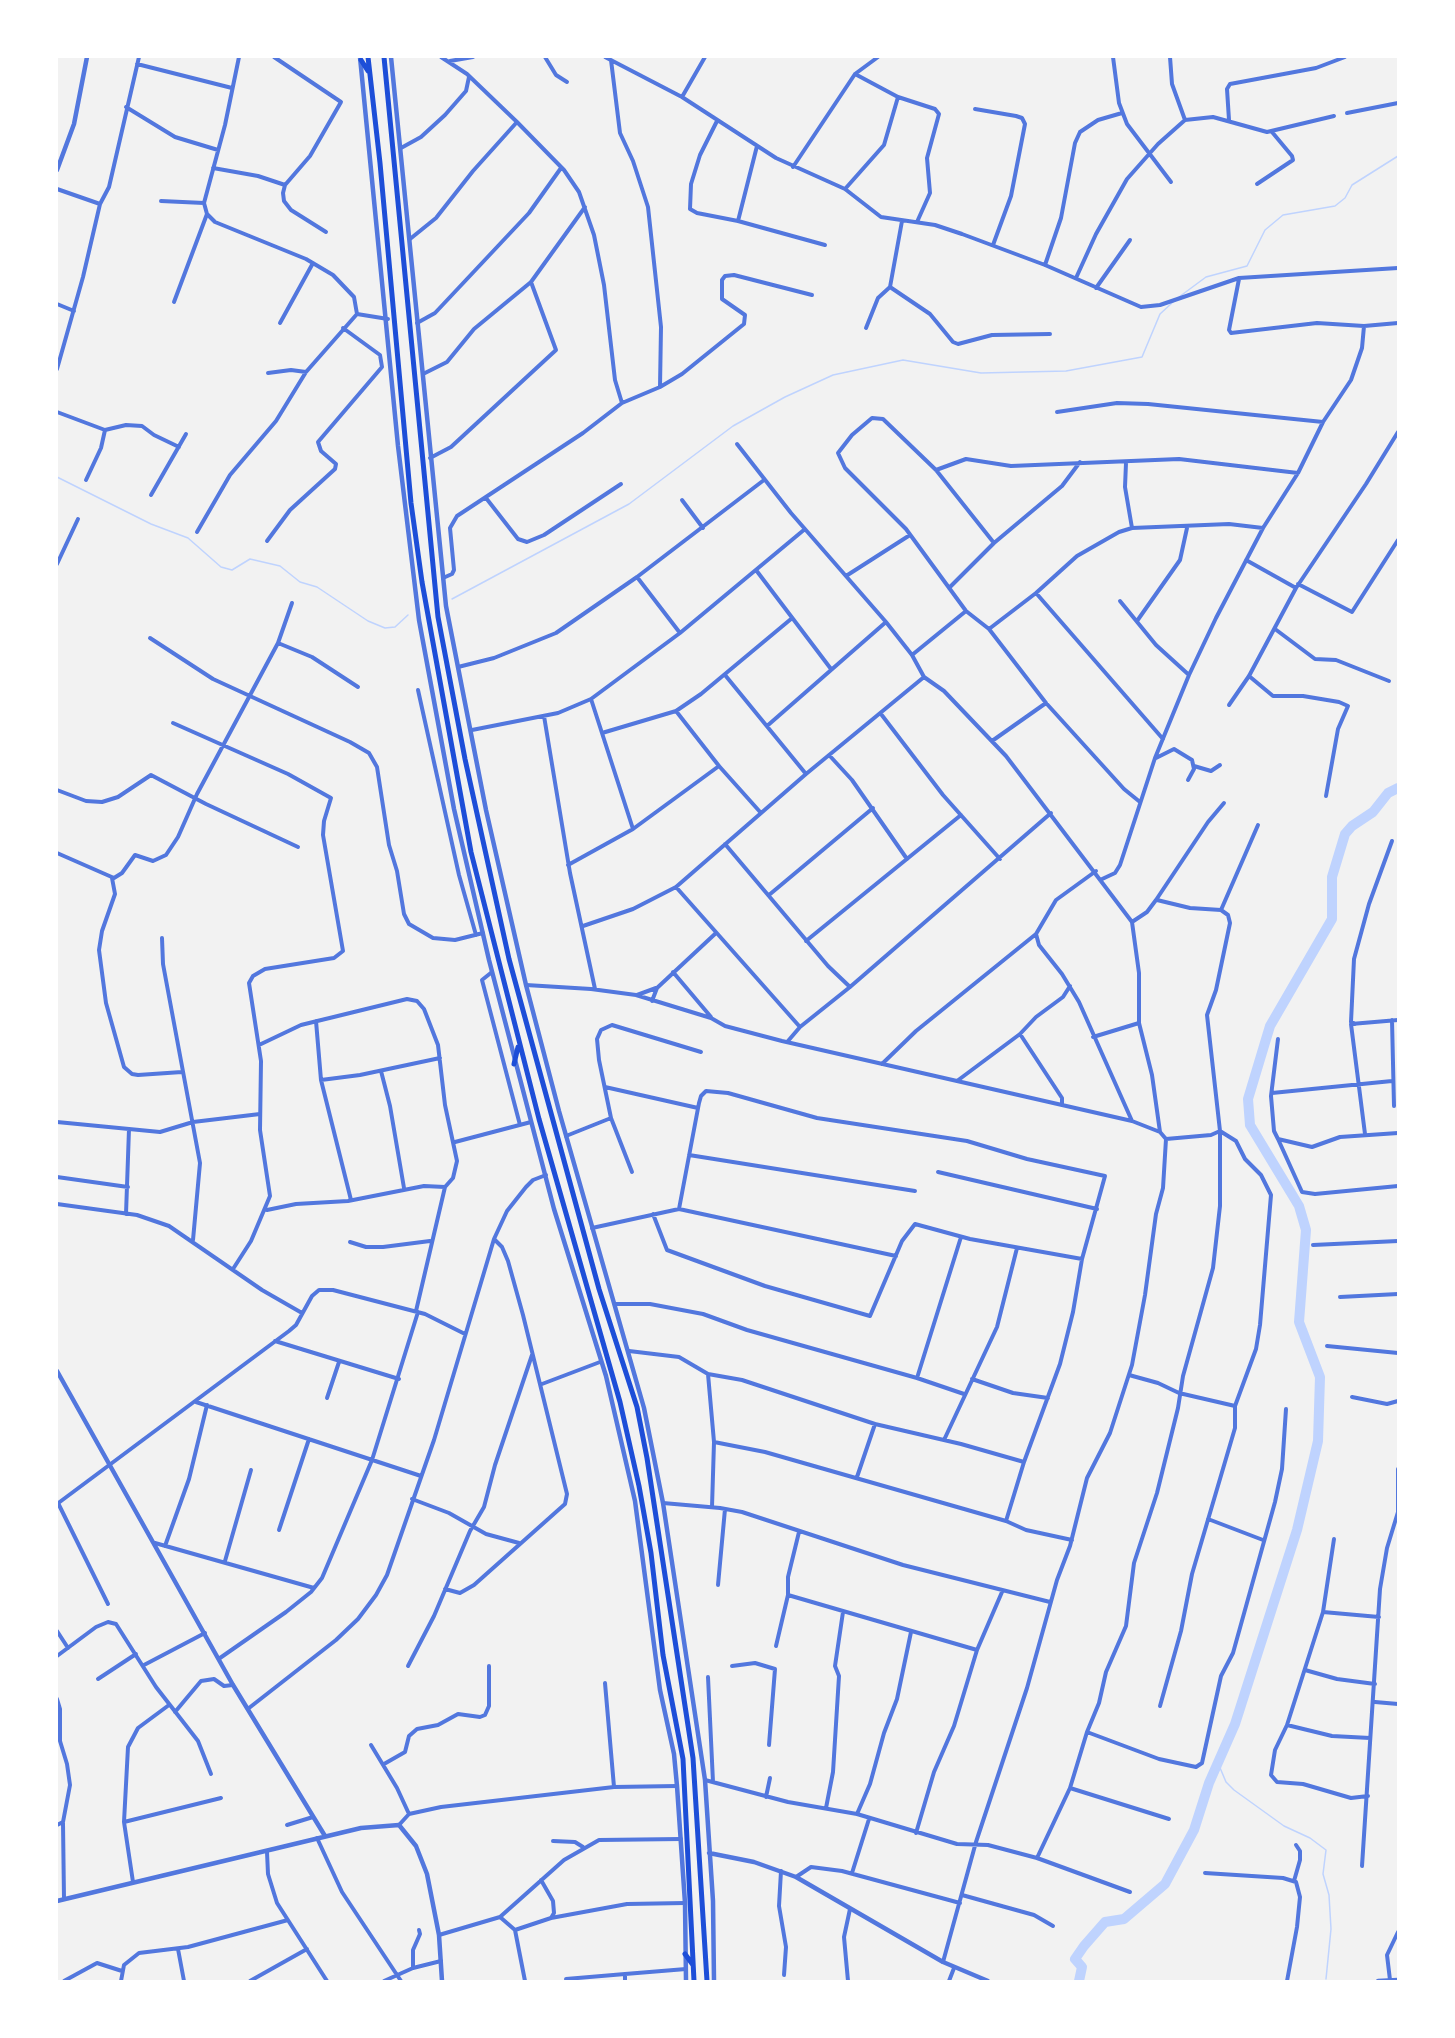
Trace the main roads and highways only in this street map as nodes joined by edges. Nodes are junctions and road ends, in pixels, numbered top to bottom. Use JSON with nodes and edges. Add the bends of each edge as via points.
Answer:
{"nodes":[{"id":1,"x":368,"y":57,"type":"edge"},
{"id":2,"x":384,"y":57,"type":"edge"},
{"id":3,"x":361,"y":59,"type":"edge"},
{"id":4,"x":370,"y":74,"type":"junction"},
{"id":5,"x":398,"y":113,"type":"road end"},
{"id":6,"x":390,"y":114,"type":"junction"},
{"id":7,"x":395,"y":161,"type":"junction"},
{"id":8,"x":380,"y":163,"type":"junction"},
{"id":9,"x":490,"y":873,"type":"junction"},
{"id":10,"x":477,"y":875,"type":"junction"},
{"id":11,"x":518,"y":1042,"type":"junction"},
{"id":12,"x":514,"y":1064,"type":"road end"},
{"id":13,"x":672,"y":1623,"type":"junction"},
{"id":14,"x":659,"y":1626,"type":"junction"},
{"id":15,"x":685,"y":1954,"type":"road end"},
{"id":16,"x":694,"y":1967,"type":"junction"},
{"id":17,"x":694,"y":1981,"type":"edge"},
{"id":18,"x":707,"y":1981,"type":"edge"}],
"edges":[{"from":1,"to":4,"type":"main road"},
{"from":2,"to":6,"type":"main road"},
{"from":3,"to":4,"type":"main road"},
{"from":4,"to":8,"type":"main road"},
{"from":5,"to":6,"type":"main road"},
{"from":6,"to":7,"type":"main road"},
{"from":7,"to":8,"type":"main road"},
{"from":7,"to":9,"type":"main road","via":[[438,617]]},
{"from":8,"to":10,"type":"main road","via":[[411,503],[443,703]]},
{"from":9,"to":10,"type":"main road"},
{"from":9,"to":13,"type":"main road","via":[[558,1145],[637,1407]]},
{"from":10,"to":11,"type":"main road"},
{"from":11,"to":12,"type":"main road"},
{"from":11,"to":14,"type":"main road","via":[[620,1402],[646,1528]]},
{"from":13,"to":14,"type":"main road"},
{"from":13,"to":18,"type":"main road","via":[[695,1775]]},
{"from":14,"to":16,"type":"main road","via":[[685,1776]]},
{"from":15,"to":16,"type":"main road"},
{"from":16,"to":17,"type":"main road"}]}
